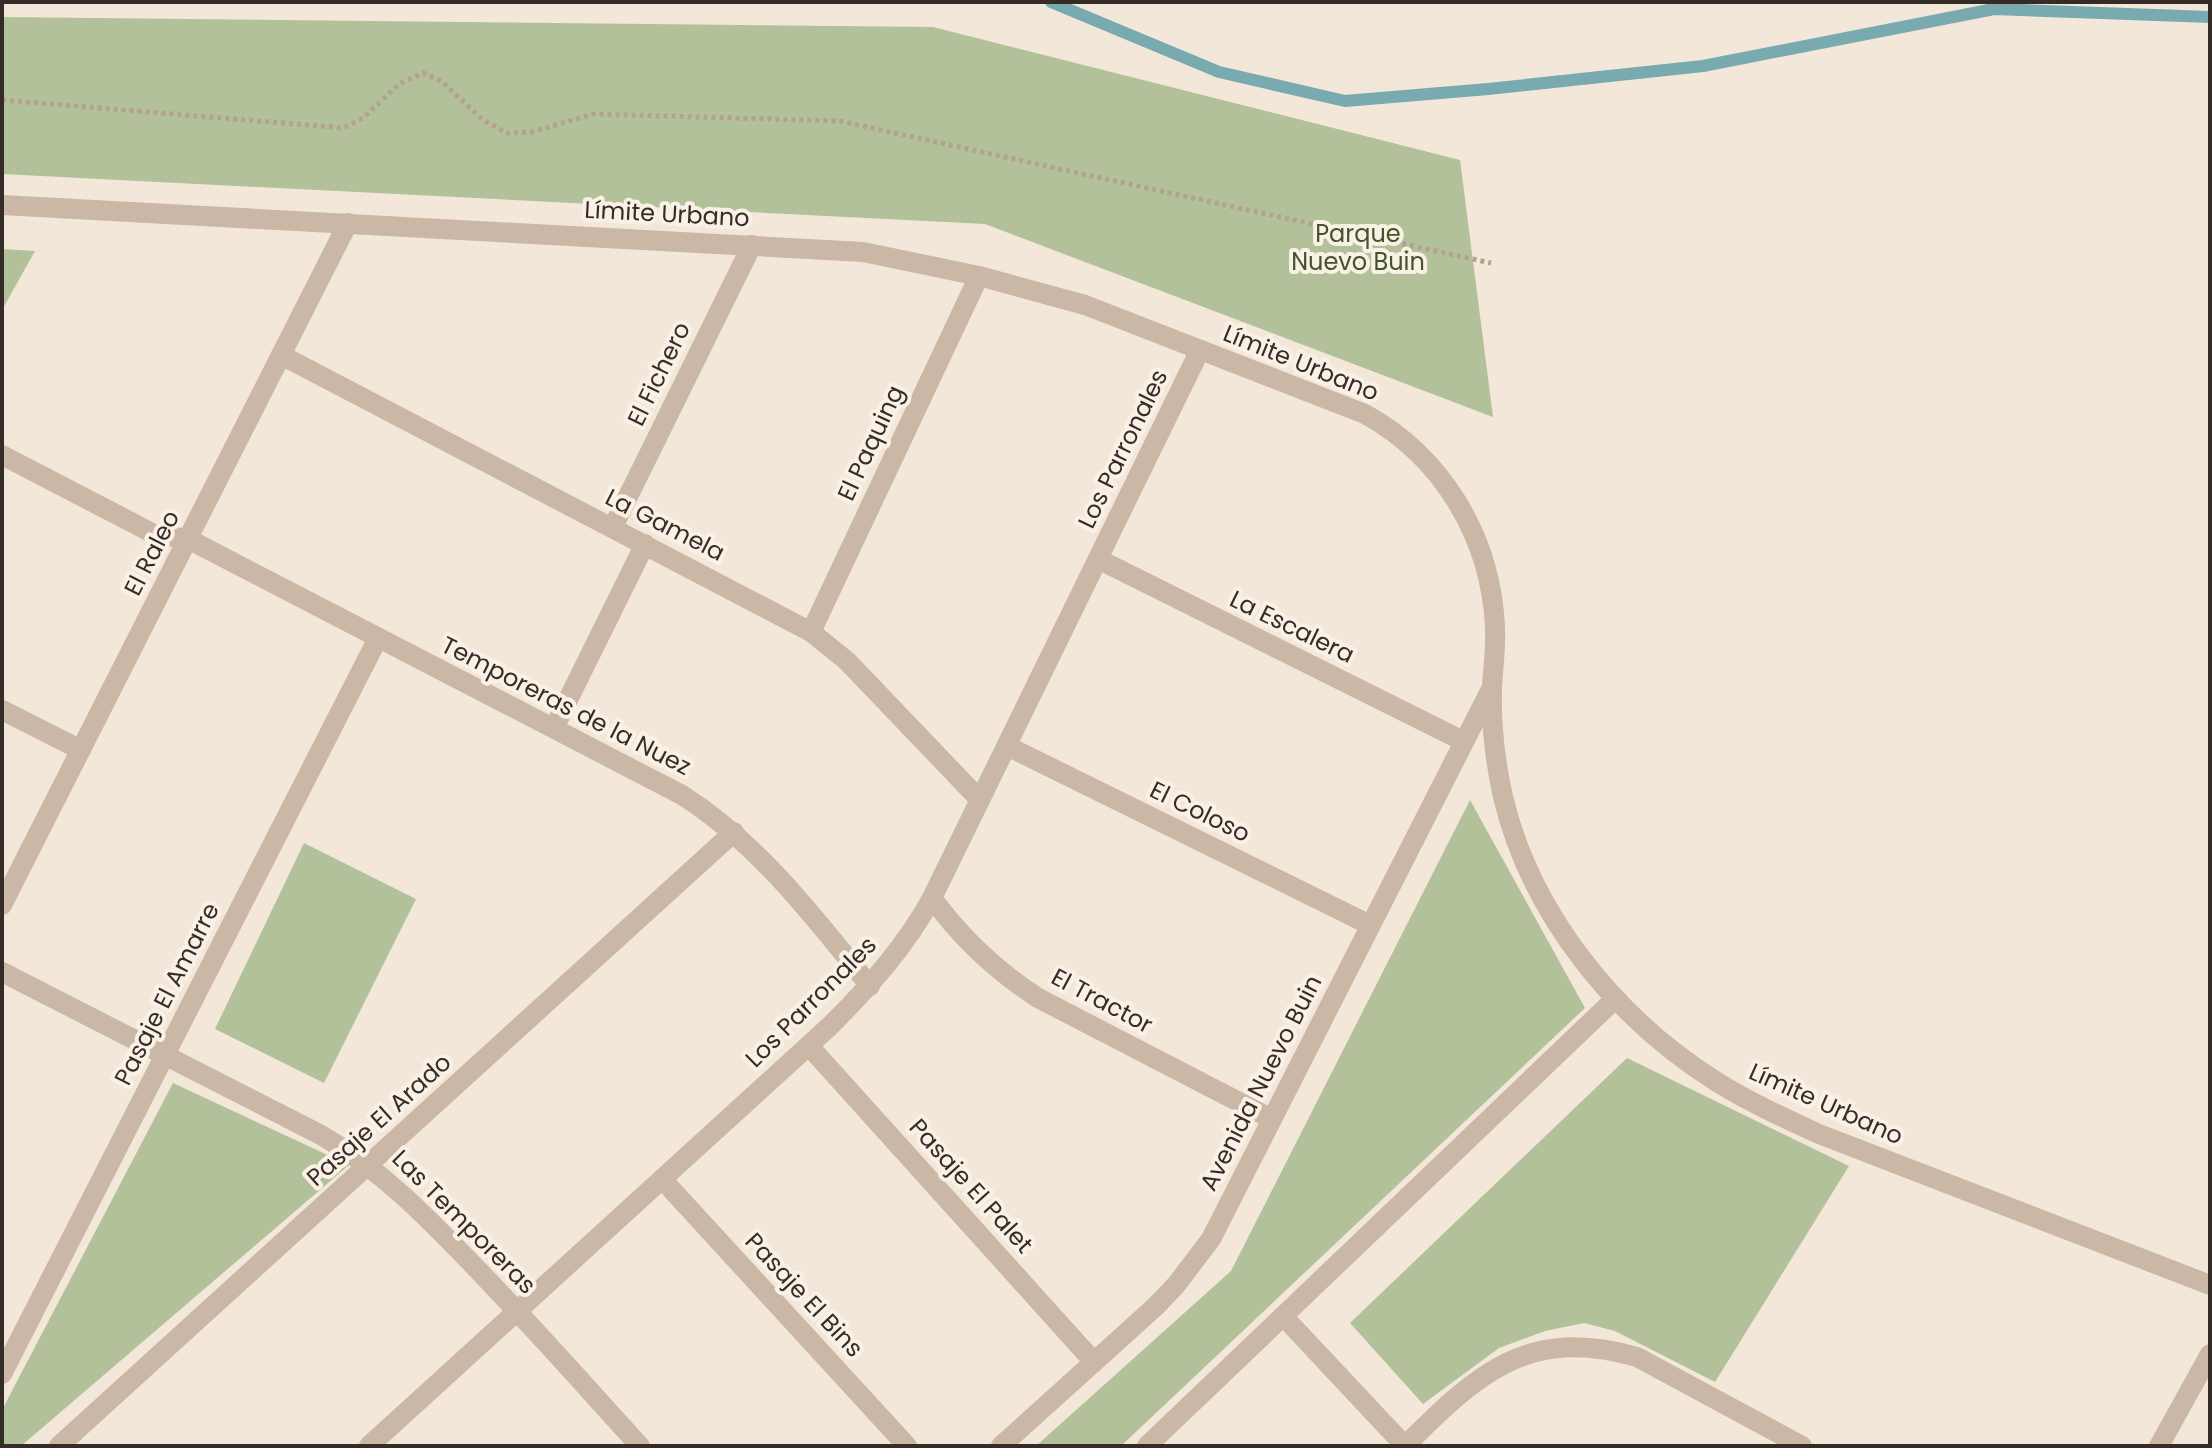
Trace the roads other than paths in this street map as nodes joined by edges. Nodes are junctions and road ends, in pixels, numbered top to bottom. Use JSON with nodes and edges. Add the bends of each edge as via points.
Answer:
{"nodes":[{"id":1,"x":2,"y":205,"type":"edge"},
{"id":2,"x":348,"y":223,"type":"junction"},
{"id":3,"x":752,"y":245,"type":"junction"},
{"id":4,"x":979,"y":276,"type":"junction"},
{"id":5,"x":1200,"y":350,"type":"junction"},
{"id":6,"x":281,"y":355,"type":"junction"},
{"id":7,"x":2,"y":455,"type":"edge"},
{"id":8,"x":613,"y":527,"type":"junction"},
{"id":9,"x":188,"y":539,"type":"junction"},
{"id":10,"x":645,"y":544,"type":"junction"},
{"id":11,"x":1098,"y":559,"type":"junction"},
{"id":12,"x":811,"y":632,"type":"junction"},
{"id":13,"x":378,"y":638,"type":"junction"},
{"id":14,"x":1492,"y":688,"type":"junction"},
{"id":15,"x":2,"y":710,"type":"edge"},
{"id":16,"x":554,"y":728,"type":"junction"},
{"id":17,"x":1463,"y":741,"type":"junction"},
{"id":18,"x":1007,"y":746,"type":"junction"},
{"id":19,"x":81,"y":750,"type":"junction"},
{"id":20,"x":980,"y":800,"type":"junction"},
{"id":21,"x":734,"y":832,"type":"junction"},
{"id":22,"x":932,"y":898,"type":"junction"},
{"id":23,"x":2,"y":905,"type":"edge"},
{"id":24,"x":1370,"y":925,"type":"junction"},
{"id":25,"x":2,"y":972,"type":"edge"},
{"id":26,"x":870,"y":986,"type":"junction"},
{"id":27,"x":1615,"y":999,"type":"junction"},
{"id":28,"x":809,"y":1046,"type":"junction"},
{"id":29,"x":165,"y":1055,"type":"junction"},
{"id":30,"x":1272,"y":1119,"type":"junction"},
{"id":31,"x":369,"y":1165,"type":"junction"},
{"id":32,"x":662,"y":1179,"type":"junction"},
{"id":33,"x":2210,"y":1285,"type":"edge"},
{"id":34,"x":518,"y":1311,"type":"junction"},
{"id":35,"x":1283,"y":1316,"type":"junction"},
{"id":36,"x":2210,"y":1354,"type":"edge"},
{"id":37,"x":1094,"y":1362,"type":"junction"},
{"id":38,"x":2,"y":1374,"type":"edge"},
{"id":39,"x":59,"y":1446,"type":"edge"},
{"id":40,"x":369,"y":1446,"type":"edge"},
{"id":41,"x":640,"y":1446,"type":"edge"},
{"id":42,"x":907,"y":1446,"type":"edge"},
{"id":43,"x":1001,"y":1446,"type":"edge"},
{"id":44,"x":1147,"y":1446,"type":"edge"},
{"id":45,"x":1405,"y":1446,"type":"edge"},
{"id":46,"x":1802,"y":1446,"type":"edge"},
{"id":47,"x":2159,"y":1446,"type":"edge"}],
"edges":[{"from":1,"to":2,"type":"street","name":"Límite Urbano"},
{"from":2,"to":3,"type":"street","name":"Límite Urbano"},
{"from":2,"to":6,"type":"street","name":"El Raleo"},
{"from":3,"to":4,"type":"street","name":"Límite Urbano","via":[[863,252]]},
{"from":3,"to":8,"type":"street","name":"El Fichero"},
{"from":4,"to":5,"type":"street","name":"Límite Urbano","via":[[1085,305]]},
{"from":4,"to":12,"type":"street","name":"El Paquing"},
{"from":5,"to":11,"type":"street","name":"Los Parronales"},
{"from":5,"to":14,"type":"street","name":"Límite Urbano","via":[[1365,414],[1387,426],[1437,471],[1459,503],[1486,568],[1495,628]]},
{"from":6,"to":8,"type":"street","name":"La Gamela"},
{"from":6,"to":9,"type":"street","name":"El Raleo"},
{"from":7,"to":9,"type":"street","name":"Temporeras de la Nuez","via":[[154,534]]},
{"from":8,"to":10,"type":"street","name":"La Gamela"},
{"from":9,"to":13,"type":"street","name":"Temporeras de la Nuez"},
{"from":9,"to":19,"type":"street","name":"El Raleo"},
{"from":10,"to":12,"type":"street","name":"La Gamela"},
{"from":10,"to":16,"type":"street"},
{"from":11,"to":17,"type":"street","name":"La Escalera"},
{"from":11,"to":18,"type":"street","name":"Los Parronales"},
{"from":12,"to":20,"type":"street","name":"La Gamela","via":[[847,661]]},
{"from":13,"to":16,"type":"street","name":"Temporeras de la Nuez"},
{"from":13,"to":29,"type":"street","name":"Pasaje El Amarre"},
{"from":14,"to":17,"type":"street","name":"Avenida Nuevo Buin"},
{"from":14,"to":27,"type":"street","name":"Límite Urbano","via":[[1496,762],[1520,847],[1563,932]]},
{"from":15,"to":19,"type":"street"},
{"from":16,"to":21,"type":"street","name":"Temporeras de la Nuez","via":[[682,795]]},
{"from":17,"to":24,"type":"street","name":"Avenida Nuevo Buin"},
{"from":18,"to":20,"type":"street","name":"Los Parronales"},
{"from":18,"to":24,"type":"street","name":"El Coloso"},
{"from":19,"to":23,"type":"street","name":"El Raleo"},
{"from":20,"to":22,"type":"street","name":"Los Parronales"},
{"from":21,"to":26,"type":"street","name":"Temporeras de la Nuez"},
{"from":21,"to":31,"type":"street","name":"Pasaje El Arado"},
{"from":22,"to":26,"type":"street","name":"Los Parronales"},
{"from":22,"to":30,"type":"street","name":"El Tractor","via":[[975,951],[1038,998]]},
{"from":24,"to":30,"type":"street","name":"Avenida Nuevo Buin"},
{"from":25,"to":29,"type":"street","name":"Las Temporeras"},
{"from":26,"to":28,"type":"street","name":"Los Parronales"},
{"from":27,"to":33,"type":"street","name":"Límite Urbano","via":[[1682,1058],[1767,1110]]},
{"from":27,"to":35,"type":"street"},
{"from":28,"to":32,"type":"street","name":"Los Parronales"},
{"from":28,"to":37,"type":"street","name":"Pasaje El Palet"},
{"from":29,"to":31,"type":"street","name":"Las Temporeras"},
{"from":29,"to":38,"type":"street","name":"Pasaje El Amarre"},
{"from":30,"to":37,"type":"street","name":"Avenida Nuevo Buin","via":[[1195,1262]]},
{"from":31,"to":34,"type":"street","name":"Las Temporeras"},
{"from":31,"to":39,"type":"street","name":"Pasaje El Arado"},
{"from":32,"to":34,"type":"street","name":"Los Parronales"},
{"from":32,"to":42,"type":"street","name":"Pasaje El Bins"},
{"from":34,"to":40,"type":"street","name":"Los Parronales"},
{"from":34,"to":41,"type":"street","name":"Las Temporeras"},
{"from":35,"to":44,"type":"street"},
{"from":35,"to":45,"type":"street"},
{"from":36,"to":47,"type":"street"},
{"from":37,"to":43,"type":"street","name":"Avenida Nuevo Buin"},
{"from":45,"to":46,"type":"street","via":[[1470,1384],[1494,1369],[1549,1348],[1579,1345],[1637,1357]]}]}
